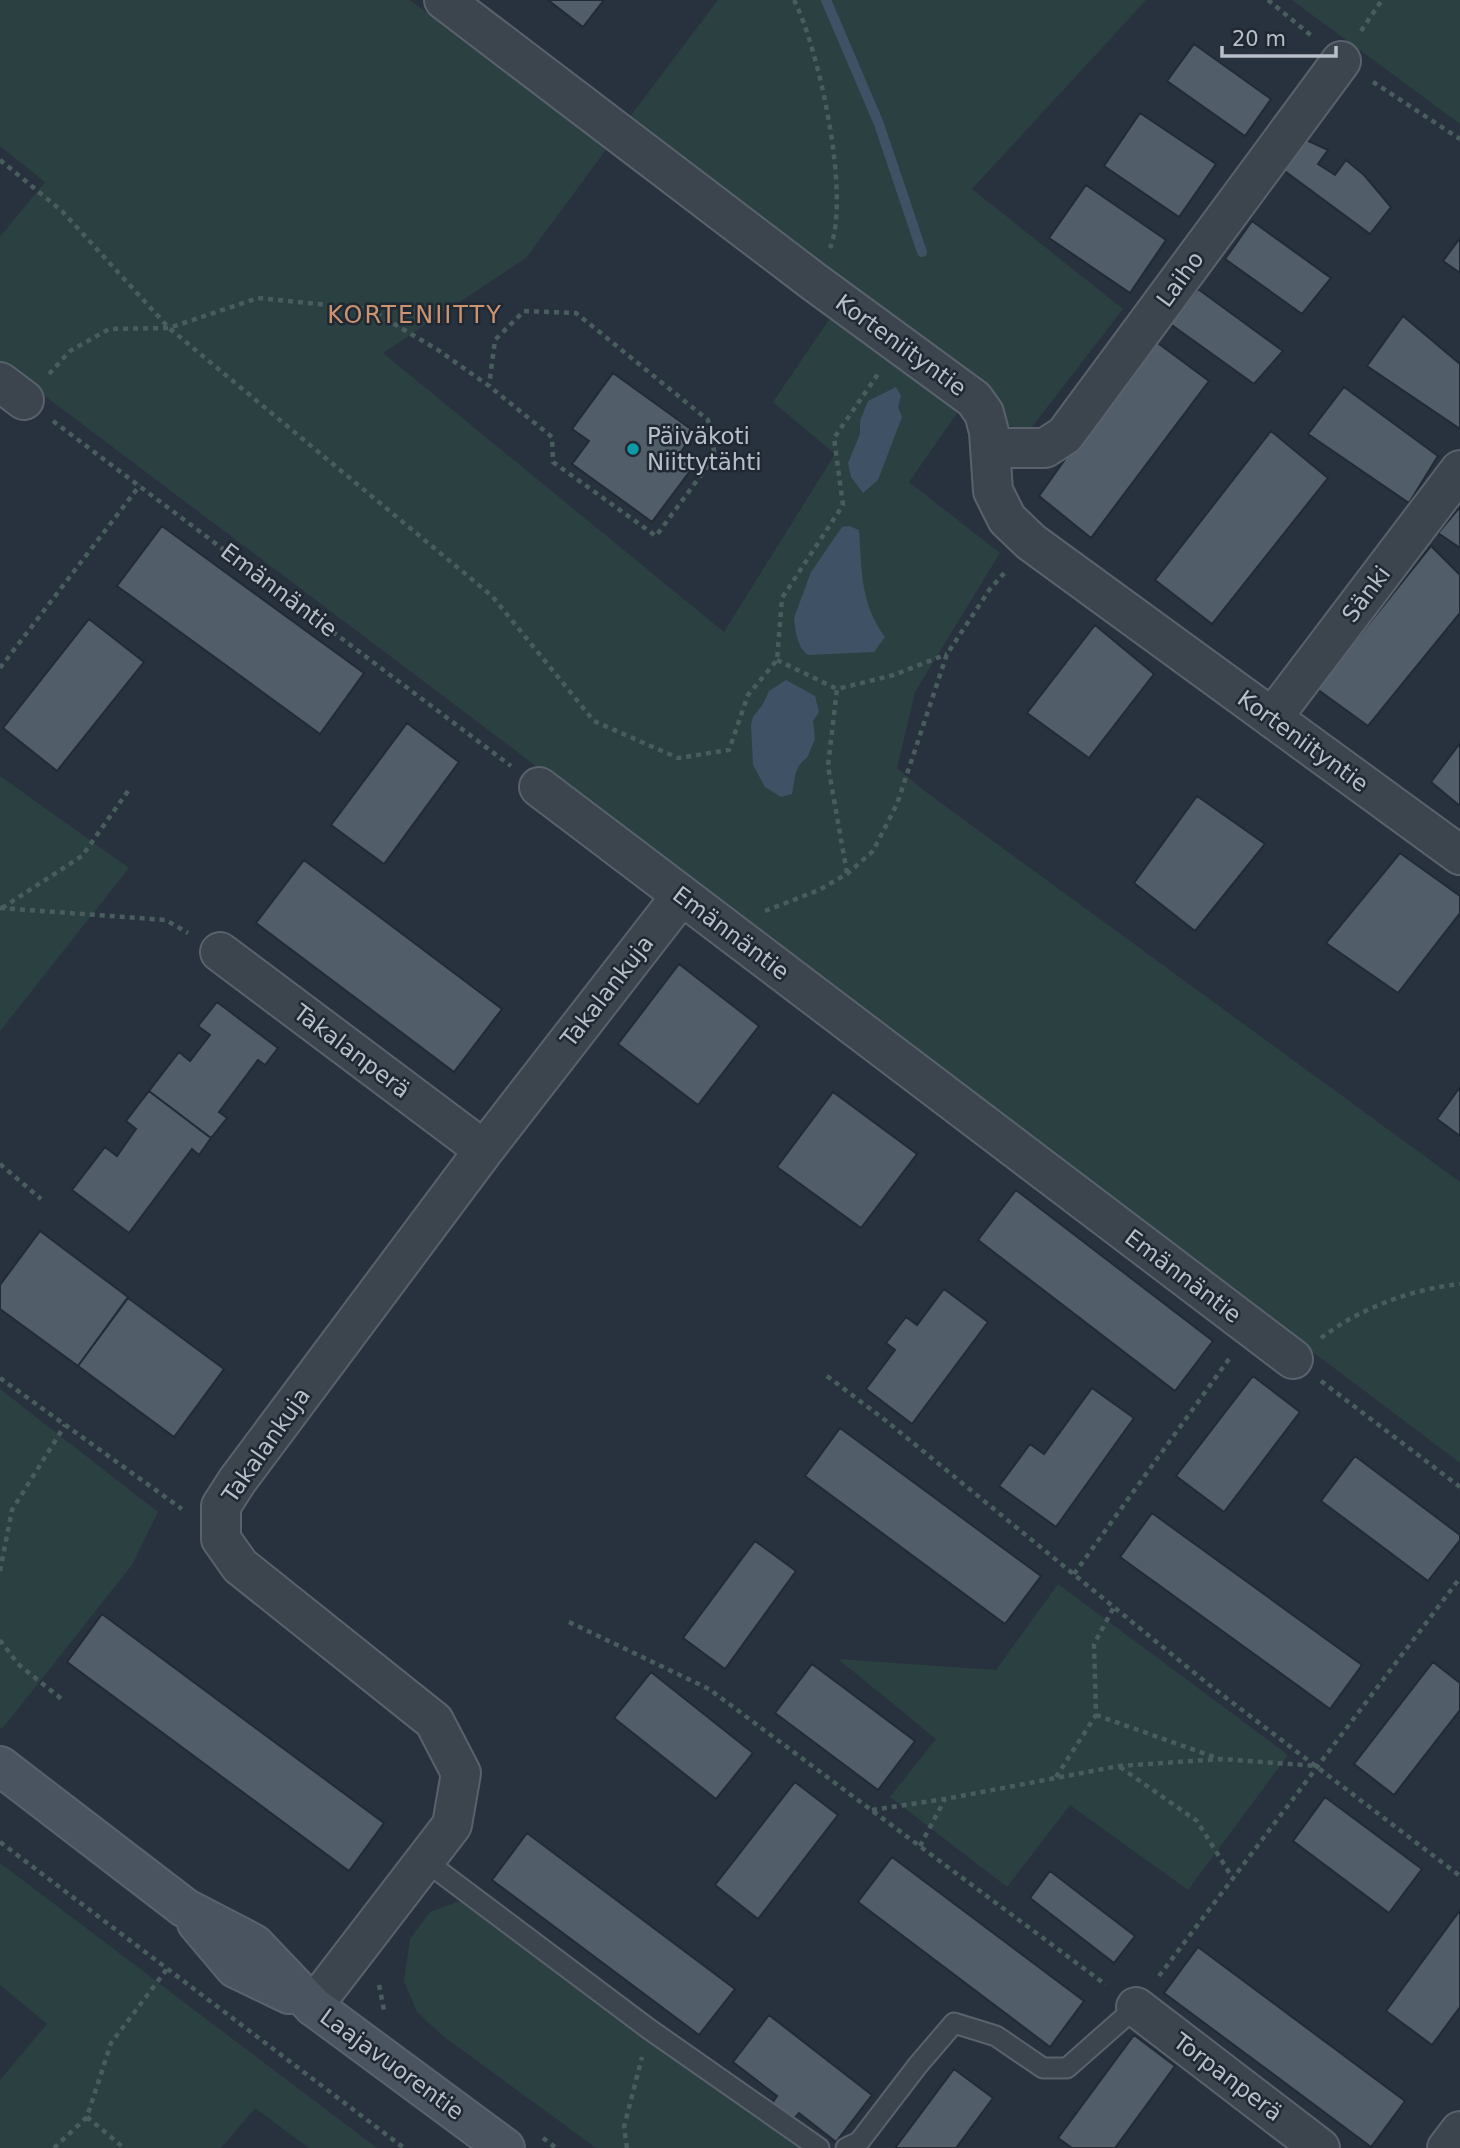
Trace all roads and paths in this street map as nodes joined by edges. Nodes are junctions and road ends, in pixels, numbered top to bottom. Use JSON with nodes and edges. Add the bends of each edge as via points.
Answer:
{"nodes":[{"id":1,"x":444,"y":0,"type":"edge"},
{"id":2,"x":794,"y":0,"type":"edge"},
{"id":3,"x":1341,"y":61,"type":"dead end"},
{"id":4,"x":0,"y":160,"type":"edge"},
{"id":5,"x":813,"y":281,"type":"junction"},
{"id":6,"x":169,"y":328,"type":"junction"},
{"id":7,"x":913,"y":353,"type":"junction"},
{"id":8,"x":489,"y":386,"type":"junction"},
{"id":9,"x":12,"y":391,"type":"edge"},
{"id":10,"x":991,"y":448,"type":"junction"},
{"id":11,"x":1460,"y":470,"type":"edge"},
{"id":12,"x":141,"y":485,"type":"junction"},
{"id":13,"x":1031,"y":542,"type":"junction"},
{"id":14,"x":947,"y":654,"type":"junction"},
{"id":15,"x":776,"y":660,"type":"junction"},
{"id":16,"x":0,"y":668,"type":"edge"},
{"id":17,"x":837,"y":689,"type":"junction"},
{"id":18,"x":1272,"y":719,"type":"junction"},
{"id":19,"x":539,"y":787,"type":"joint"},
{"id":20,"x":128,"y":791,"type":"dead end"},
{"id":21,"x":1460,"y":855,"type":"edge"},
{"id":22,"x":848,"y":874,"type":"junction"},
{"id":23,"x":681,"y":896,"type":"junction"},
{"id":24,"x":1,"y":908,"type":"edge"},
{"id":25,"x":725,"y":927,"type":"junction"},
{"id":26,"x":220,"y":951,"type":"joint"},
{"id":27,"x":484,"y":1150,"type":"junction"},
{"id":28,"x":0,"y":1164,"type":"edge"},
{"id":29,"x":41,"y":1199,"type":"dead end"},
{"id":30,"x":1460,"y":1284,"type":"edge"},
{"id":31,"x":1252,"y":1328,"type":"junction"},
{"id":32,"x":1293,"y":1359,"type":"junction"},
{"id":33,"x":827,"y":1376,"type":"dead end"},
{"id":34,"x":0,"y":1378,"type":"edge"},
{"id":35,"x":65,"y":1425,"type":"junction"},
{"id":36,"x":1460,"y":1487,"type":"edge"},
{"id":37,"x":189,"y":1514,"type":"dead end"},
{"id":38,"x":0,"y":1571,"type":"edge"},
{"id":39,"x":1074,"y":1574,"type":"junction"},
{"id":40,"x":1460,"y":1578,"type":"edge"},
{"id":41,"x":1114,"y":1607,"type":"junction"},
{"id":42,"x":569,"y":1622,"type":"dead end"},
{"id":43,"x":0,"y":1640,"type":"edge"},
{"id":44,"x":64,"y":1701,"type":"dead end"},
{"id":45,"x":1096,"y":1715,"type":"junction"},
{"id":46,"x":1221,"y":1759,"type":"junction"},
{"id":47,"x":0,"y":1766,"type":"edge"},
{"id":48,"x":1119,"y":1766,"type":"junction"},
{"id":49,"x":1317,"y":1766,"type":"junction"},
{"id":50,"x":1056,"y":1778,"type":"junction"},
{"id":51,"x":945,"y":1799,"type":"junction"},
{"id":52,"x":871,"y":1810,"type":"junction"},
{"id":53,"x":0,"y":1842,"type":"edge"},
{"id":54,"x":920,"y":1846,"type":"junction"},
{"id":55,"x":424,"y":1860,"type":"junction"},
{"id":56,"x":1460,"y":1875,"type":"edge"},
{"id":57,"x":1232,"y":1877,"type":"junction"},
{"id":58,"x":167,"y":1969,"type":"junction"},
{"id":59,"x":313,"y":2006,"type":"junction"},
{"id":60,"x":1136,"y":2007,"type":"junction"},
{"id":61,"x":649,"y":2029,"type":"junction"},
{"id":62,"x":87,"y":2118,"type":"junction"},
{"id":63,"x":1460,"y":2131,"type":"edge"},
{"id":64,"x":54,"y":2148,"type":"edge"},
{"id":65,"x":124,"y":2148,"type":"edge"},
{"id":66,"x":404,"y":2148,"type":"edge"},
{"id":67,"x":505,"y":2148,"type":"edge"},
{"id":68,"x":627,"y":2148,"type":"edge"},
{"id":69,"x":819,"y":2148,"type":"edge"},
{"id":70,"x":846,"y":2148,"type":"edge"},
{"id":71,"x":1320,"y":2148,"type":"edge"},
{"id":72,"x":1447,"y":2148,"type":"edge"}],
"edges":[{"from":1,"to":5,"type":"street","name":"Korteniityntie"},
{"from":2,"to":5,"type":"path","via":[[819,72],[832,138],[837,204],[834,237]]},
{"from":3,"to":10,"type":"street","name":"Laiho","via":[[1065,435],[1045,447]]},
{"from":4,"to":6,"type":"path","via":[[62,211]]},
{"from":5,"to":7,"type":"street","name":"Korteniityntie"},
{"from":6,"to":8,"type":"path","via":[[258,298],[369,309]]},
{"from":6,"to":9,"type":"path","via":[[109,329]]},
{"from":6,"to":15,"type":"path","via":[[492,596],[594,720],[678,758],[729,750],[748,695]]},
{"from":7,"to":10,"type":"street","name":"Korteniityntie","via":[[974,399],[984,413]]},
{"from":7,"to":15,"type":"path","via":[[884,366],[834,438],[843,505],[782,598]]},
{"from":8,"to":8,"type":"path","via":[[495,340],[524,311],[576,313],[708,420],[715,456],[656,536],[553,462],[552,437]]},
{"from":9,"to":12,"type":"path","name":"Emännäntie"},
{"from":10,"to":13,"type":"street","name":"Korteniityntie","via":[[993,491],[1007,519]]},
{"from":11,"to":18,"type":"street","name":"Sänki"},
{"from":12,"to":16,"type":"path"},
{"from":12,"to":19,"type":"path","name":"Emännäntie"},
{"from":13,"to":14,"type":"path","via":[[990,589]]},
{"from":13,"to":18,"type":"street","name":"Korteniityntie"},
{"from":14,"to":17,"type":"path","via":[[894,675]]},
{"from":14,"to":22,"type":"path","via":[[897,804],[873,851]]},
{"from":15,"to":17,"type":"path"},
{"from":17,"to":22,"type":"path","via":[[828,766]]},
{"from":18,"to":21,"type":"street","name":"Korteniityntie"},
{"from":19,"to":23,"type":"street","name":"Emännäntie"},
{"from":20,"to":24,"type":"path","via":[[82,856]]},
{"from":22,"to":25,"type":"path"},
{"from":23,"to":25,"type":"street","name":"Emännäntie"},
{"from":23,"to":27,"type":"street","name":"Takalankuja"},
{"from":24,"to":26,"type":"path","via":[[166,920]]},
{"from":25,"to":31,"type":"street","name":"Emännäntie"},
{"from":26,"to":27,"type":"street","name":"Takalanperä"},
{"from":27,"to":55,"type":"street","name":"Takalankuja","via":[[221,1506],[221,1539],[240,1566],[434,1721],[461,1773],[452,1825]]},
{"from":28,"to":29,"type":"path"},
{"from":30,"to":32,"type":"path","via":[[1384,1303],[1333,1328]]},
{"from":31,"to":32,"type":"street","name":"Emännäntie"},
{"from":31,"to":39,"type":"path"},
{"from":32,"to":36,"type":"path"},
{"from":33,"to":39,"type":"path"},
{"from":34,"to":35,"type":"path"},
{"from":35,"to":37,"type":"path"},
{"from":35,"to":38,"type":"path","via":[[12,1510]]},
{"from":39,"to":41,"type":"path"},
{"from":40,"to":49,"type":"path"},
{"from":41,"to":45,"type":"path","via":[[1094,1644]]},
{"from":41,"to":49,"type":"path"},
{"from":42,"to":52,"type":"path","via":[[709,1689]]},
{"from":43,"to":44,"type":"path","via":[[18,1664]]},
{"from":45,"to":46,"type":"path"},
{"from":45,"to":50,"type":"path"},
{"from":46,"to":48,"type":"path"},
{"from":46,"to":49,"type":"path"},
{"from":47,"to":59,"type":"main road","name":"Laajavuorentie","via":[[185,1908],[254,1944]]},
{"from":48,"to":50,"type":"path"},
{"from":48,"to":57,"type":"path","via":[[1198,1821]]},
{"from":49,"to":56,"type":"path"},
{"from":49,"to":57,"type":"path"},
{"from":50,"to":51,"type":"path"},
{"from":51,"to":52,"type":"path"},
{"from":51,"to":54,"type":"path"},
{"from":52,"to":54,"type":"path"},
{"from":53,"to":58,"type":"path"},
{"from":54,"to":60,"type":"path"},
{"from":55,"to":59,"type":"street","name":"Takalankuja"},
{"from":55,"to":61,"type":"lane"},
{"from":57,"to":60,"type":"path"},
{"from":58,"to":62,"type":"path","via":[[111,2043]]},
{"from":58,"to":66,"type":"path"},
{"from":59,"to":67,"type":"main road","name":"Laajavuorentie"},
{"from":60,"to":70,"type":"lane","via":[[1068,2068],[1043,2068],[996,2036],[954,2023],[859,2143]]},
{"from":60,"to":71,"type":"street","name":"Torpanperä"},
{"from":61,"to":68,"type":"path","via":[[624,2127]]},
{"from":61,"to":69,"type":"lane"},
{"from":62,"to":64,"type":"path"},
{"from":62,"to":65,"type":"path"},
{"from":63,"to":72,"type":"street"}]}
